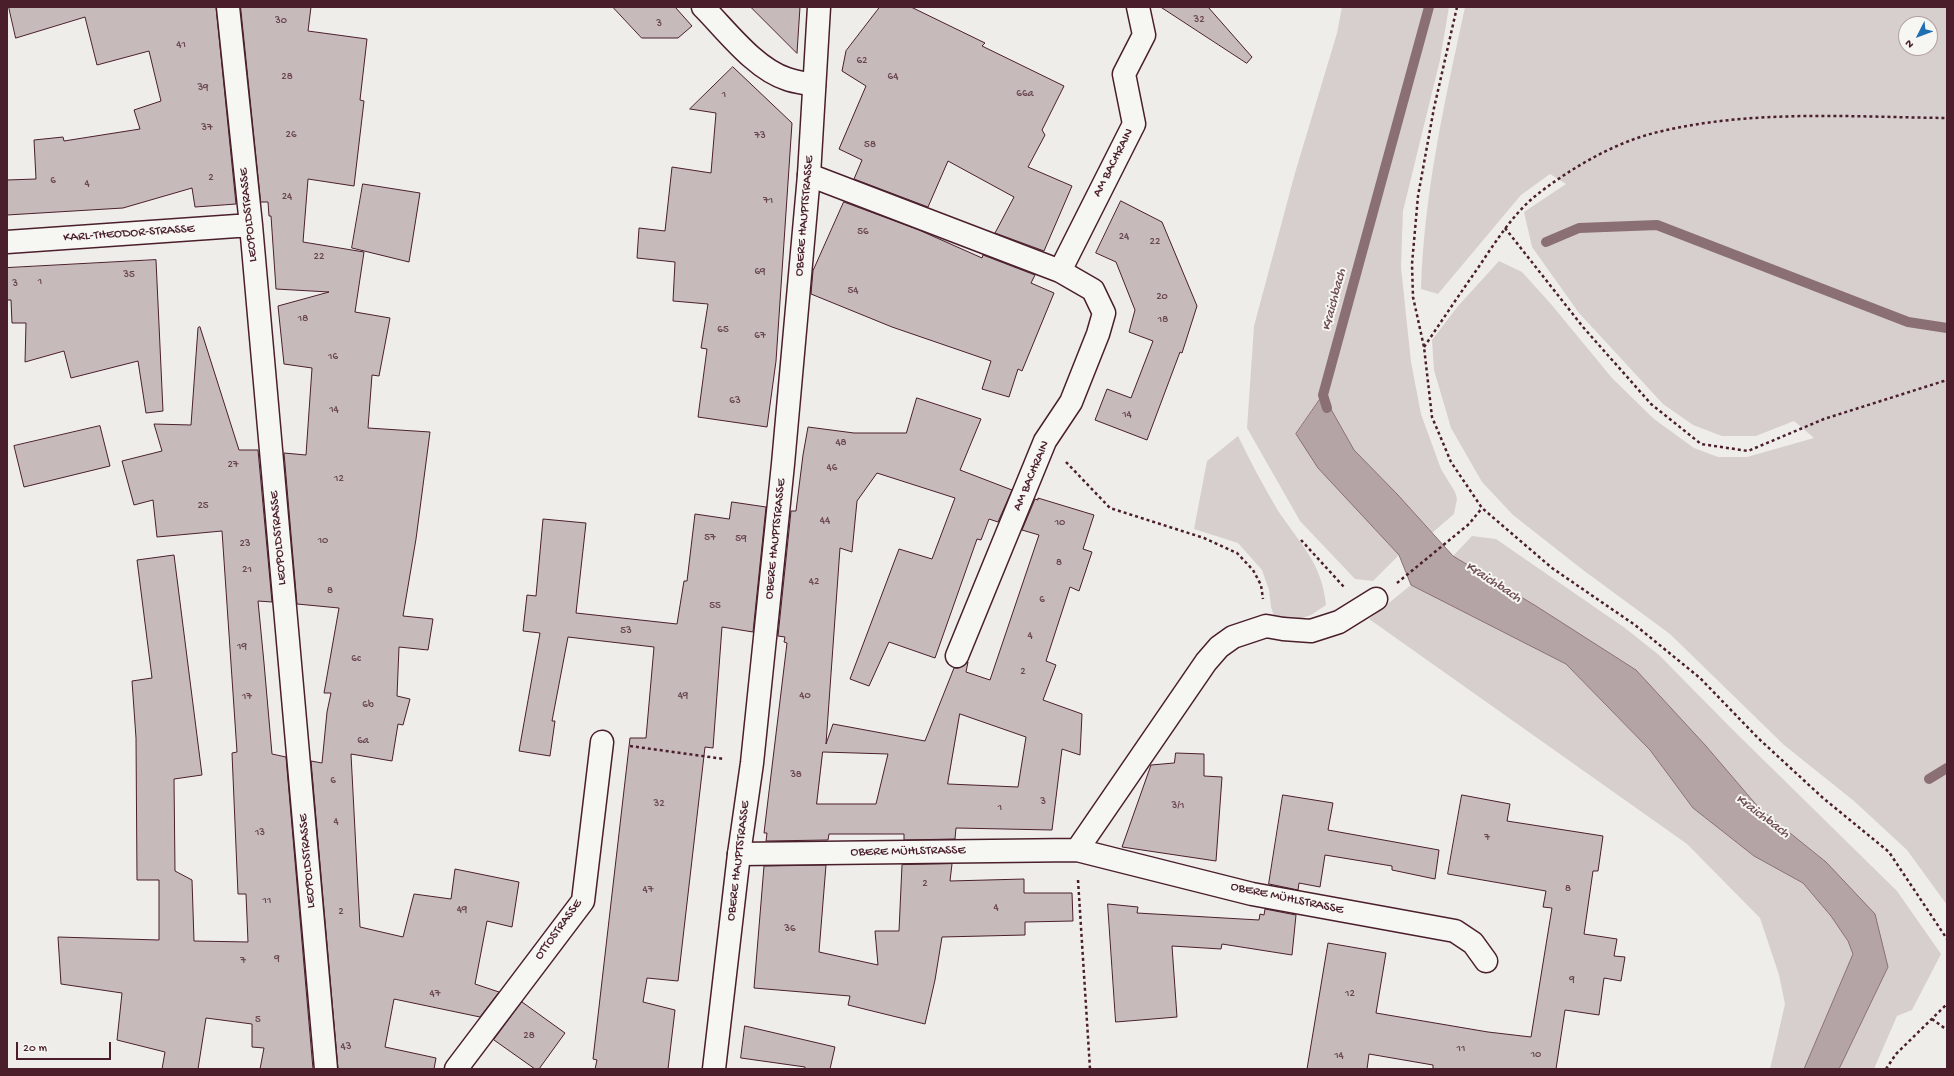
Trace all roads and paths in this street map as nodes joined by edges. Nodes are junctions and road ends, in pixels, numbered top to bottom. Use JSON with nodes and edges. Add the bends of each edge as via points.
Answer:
{"nodes":[{"id":1,"x":228,"y":7,"type":"edge"},
{"id":2,"x":703,"y":7,"type":"edge"},
{"id":3,"x":820,"y":7,"type":"edge"},
{"id":4,"x":1138,"y":7,"type":"edge"},
{"id":5,"x":1457,"y":7,"type":"edge"},
{"id":6,"x":814,"y":85,"type":"junction"},
{"id":7,"x":1947,"y":118,"type":"edge"},
{"id":8,"x":809,"y":175,"type":"junction"},
{"id":9,"x":251,"y":225,"type":"junction"},
{"id":10,"x":1505,"y":228,"type":"junction"},
{"id":11,"x":7,"y":242,"type":"edge"},
{"id":12,"x":1060,"y":271,"type":"junction"},
{"id":13,"x":1424,"y":347,"type":"junction"},
{"id":14,"x":1947,"y":380,"type":"edge"},
{"id":15,"x":1045,"y":440,"type":"junction"},
{"id":16,"x":1482,"y":508,"type":"junction"},
{"id":17,"x":1301,"y":540,"type":"dead end"},
{"id":18,"x":1371,"y":603,"type":"junction"},
{"id":19,"x":1266,"y":626,"type":"junction"},
{"id":20,"x":957,"y":656,"type":"dead end"},
{"id":21,"x":602,"y":742,"type":"joint"},
{"id":22,"x":752,"y":763,"type":"junction"},
{"id":23,"x":1077,"y":850,"type":"junction"},
{"id":24,"x":739,"y":854,"type":"junction"},
{"id":25,"x":1947,"y":940,"type":"edge"},
{"id":26,"x":1486,"y":961,"type":"dead end"},
{"id":27,"x":1947,"y":1004,"type":"edge"},
{"id":28,"x":1932,"y":1019,"type":"junction"},
{"id":29,"x":1947,"y":1030,"type":"edge"},
{"id":30,"x":326,"y":1069,"type":"edge"},
{"id":31,"x":456,"y":1069,"type":"edge"},
{"id":32,"x":714,"y":1069,"type":"edge"},
{"id":33,"x":1090,"y":1069,"type":"edge"},
{"id":34,"x":1886,"y":1069,"type":"edge"}],
"edges":[{"from":1,"to":9,"type":"street","name":"LEOPOLDSTRASSE"},
{"from":2,"to":6,"type":"street","via":[[753,58],[772,72],[787,79]]},
{"from":3,"to":6,"type":"street","name":"OBERE HAUPTSTRASSE"},
{"from":4,"to":12,"type":"street","name":"AM BACHRAIN","via":[[1144,35],[1124,74],[1134,124]]},
{"from":5,"to":13,"type":"path","via":[[1434,108],[1418,196],[1412,297]]},
{"from":6,"to":8,"type":"street","name":"OBERE HAUPTSTRASSE"},
{"from":7,"to":10,"type":"path","via":[[1736,118],[1653,133],[1608,150],[1570,172],[1533,198]]},
{"from":8,"to":12,"type":"street","name":"AM BACHRAIN"},
{"from":8,"to":22,"type":"street","name":"OBERE HAUPTSTRASSE","via":[[783,464]]},
{"from":9,"to":11,"type":"street","name":"KARL-THEODOR-STRASSE"},
{"from":9,"to":30,"type":"street","name":"LEOPOLDSTRASSE"},
{"from":10,"to":13,"type":"path"},
{"from":10,"to":14,"type":"path","via":[[1583,327],[1651,404],[1701,444],[1748,451],[1824,419]]},
{"from":12,"to":15,"type":"street","name":"AM BACHRAIN","via":[[1093,290],[1104,313],[1071,402]]},
{"from":13,"to":16,"type":"path","via":[[1432,418],[1451,462]]},
{"from":15,"to":19,"type":"path","via":[[1110,508],[1204,538],[1237,553],[1253,570],[1261,585]]},
{"from":15,"to":20,"type":"street","name":"AM BACHRAIN"},
{"from":16,"to":18,"type":"path","via":[[1469,524]]},
{"from":16,"to":25,"type":"path","via":[[1552,568],[1635,626],[1700,678],[1758,738],[1823,798],[1888,852]]},
{"from":17,"to":18,"type":"path","via":[[1330,574]]},
{"from":18,"to":19,"type":"street","via":[[1339,622],[1311,631]]},
{"from":19,"to":23,"type":"street","via":[[1233,637],[1215,652]]},
{"from":21,"to":22,"type":"path"},
{"from":21,"to":31,"type":"street","name":"OTTOSTRASSE","via":[[583,901]]},
{"from":22,"to":24,"type":"street","name":"OBERE HAUPTSTRASSE"},
{"from":23,"to":24,"type":"street","name":"OBERE MÜHLSTRASSE"},
{"from":23,"to":26,"type":"street","name":"OBERE MÜHLSTRASSE","via":[[1252,894],[1455,931],[1473,943]]},
{"from":23,"to":33,"type":"path"},
{"from":24,"to":32,"type":"street","name":"OBERE HAUPTSTRASSE"},
{"from":27,"to":28,"type":"path"},
{"from":28,"to":29,"type":"path"},
{"from":28,"to":34,"type":"path","via":[[1896,1054]]}]}
